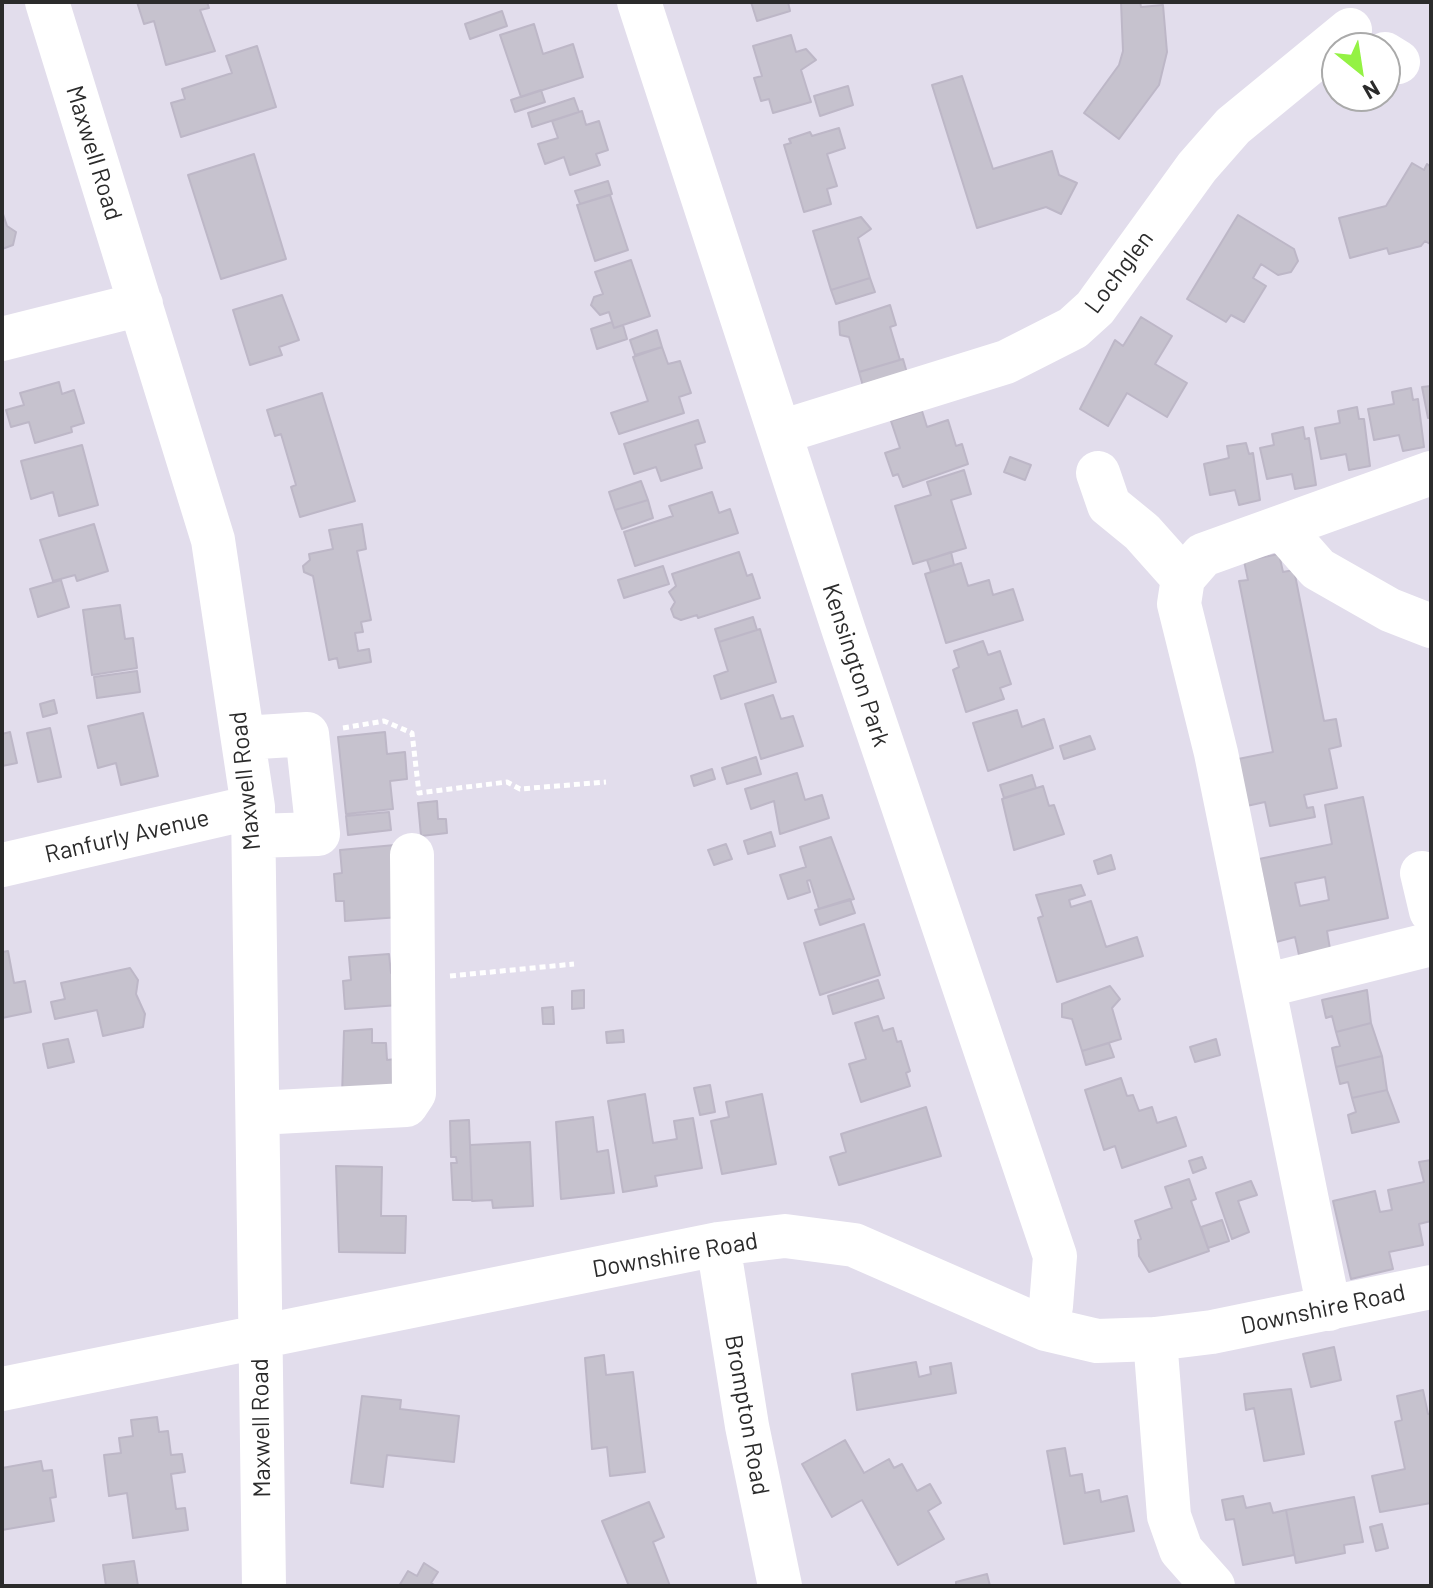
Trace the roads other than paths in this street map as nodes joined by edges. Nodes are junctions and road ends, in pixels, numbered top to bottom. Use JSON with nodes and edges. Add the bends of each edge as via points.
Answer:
{"nodes":[{"id":1,"x":47,"y":2,"type":"edge"},
{"id":2,"x":639,"y":2,"type":"edge"},
{"id":3,"x":1321,"y":64,"type":"edge"},
{"id":4,"x":141,"y":304,"type":"junction"},
{"id":5,"x":2,"y":339,"type":"edge"},
{"id":6,"x":781,"y":432,"type":"junction"},
{"id":7,"x":1098,"y":473,"type":"dead end"},
{"id":8,"x":1431,"y":473,"type":"edge"},
{"id":9,"x":1281,"y":527,"type":"junction"},
{"id":10,"x":1183,"y":578,"type":"junction"},
{"id":11,"x":1431,"y":626,"type":"edge"},
{"id":12,"x":243,"y":738,"type":"junction"},
{"id":13,"x":253,"y":822,"type":"junction"},
{"id":14,"x":412,"y":855,"type":"dead end"},
{"id":15,"x":2,"y":865,"type":"edge"},
{"id":16,"x":1431,"y":944,"type":"edge"},
{"id":17,"x":1264,"y":986,"type":"junction"},
{"id":18,"x":258,"y":1113,"type":"junction"},
{"id":19,"x":718,"y":1244,"type":"junction"},
{"id":20,"x":1431,"y":1287,"type":"edge"},
{"id":21,"x":1329,"y":1309,"type":"junction"},
{"id":22,"x":1046,"y":1329,"type":"junction"},
{"id":23,"x":261,"y":1339,"type":"junction"},
{"id":24,"x":1155,"y":1339,"type":"junction"},
{"id":25,"x":2,"y":1389,"type":"edge"},
{"id":26,"x":264,"y":1586,"type":"edge"},
{"id":27,"x":780,"y":1586,"type":"edge"},
{"id":28,"x":1213,"y":1586,"type":"edge"}],
"edges":[{"from":1,"to":4,"type":"street","name":"Maxwell Road"},
{"from":2,"to":6,"type":"street","name":"Kensington Park"},
{"from":3,"to":6,"type":"street","name":"Lochglen","via":[[1274,88],[1214,146],[1108,291],[1073,328],[1006,362]]},
{"from":4,"to":5,"type":"street"},
{"from":4,"to":12,"type":"street","name":"Maxwell Road","via":[[213,540]]},
{"from":6,"to":22,"type":"street","name":"Kensington Park","via":[[1055,1256]]},
{"from":7,"to":10,"type":"street","via":[[1109,505]]},
{"from":8,"to":9,"type":"street"},
{"from":9,"to":10,"type":"street","via":[[1203,555]]},
{"from":9,"to":11,"type":"street","via":[[1318,569],[1390,610]]},
{"from":10,"to":17,"type":"street","via":[[1181,620],[1216,753]]},
{"from":12,"to":13,"type":"street","name":"Maxwell Road"},
{"from":12,"to":13,"type":"street","name":"Ranfurly Avenue","via":[[307,734],[318,834]]},
{"from":13,"to":15,"type":"street","name":"Ranfurly Avenue"},
{"from":13,"to":18,"type":"street","name":"Maxwell Road"},
{"from":14,"to":18,"type":"street","via":[[414,1093],[406,1105]]},
{"from":16,"to":17,"type":"street"},
{"from":17,"to":21,"type":"street"},
{"from":18,"to":23,"type":"street","name":"Maxwell Road"},
{"from":19,"to":22,"type":"street","name":"Downshire Road","via":[[785,1236],[854,1245]]},
{"from":19,"to":23,"type":"street","name":"Downshire Road"},
{"from":19,"to":27,"type":"street","name":"Brompton Road"},
{"from":20,"to":21,"type":"street","name":"Downshire Road"},
{"from":21,"to":24,"type":"street","name":"Downshire Road"},
{"from":22,"to":24,"type":"street","name":"Downshire Road","via":[[1097,1341]]},
{"from":23,"to":25,"type":"street","name":"Downshire Road"},
{"from":23,"to":26,"type":"street","name":"Maxwell Road"},
{"from":24,"to":28,"type":"street","via":[[1169,1516],[1181,1550]]}]}
